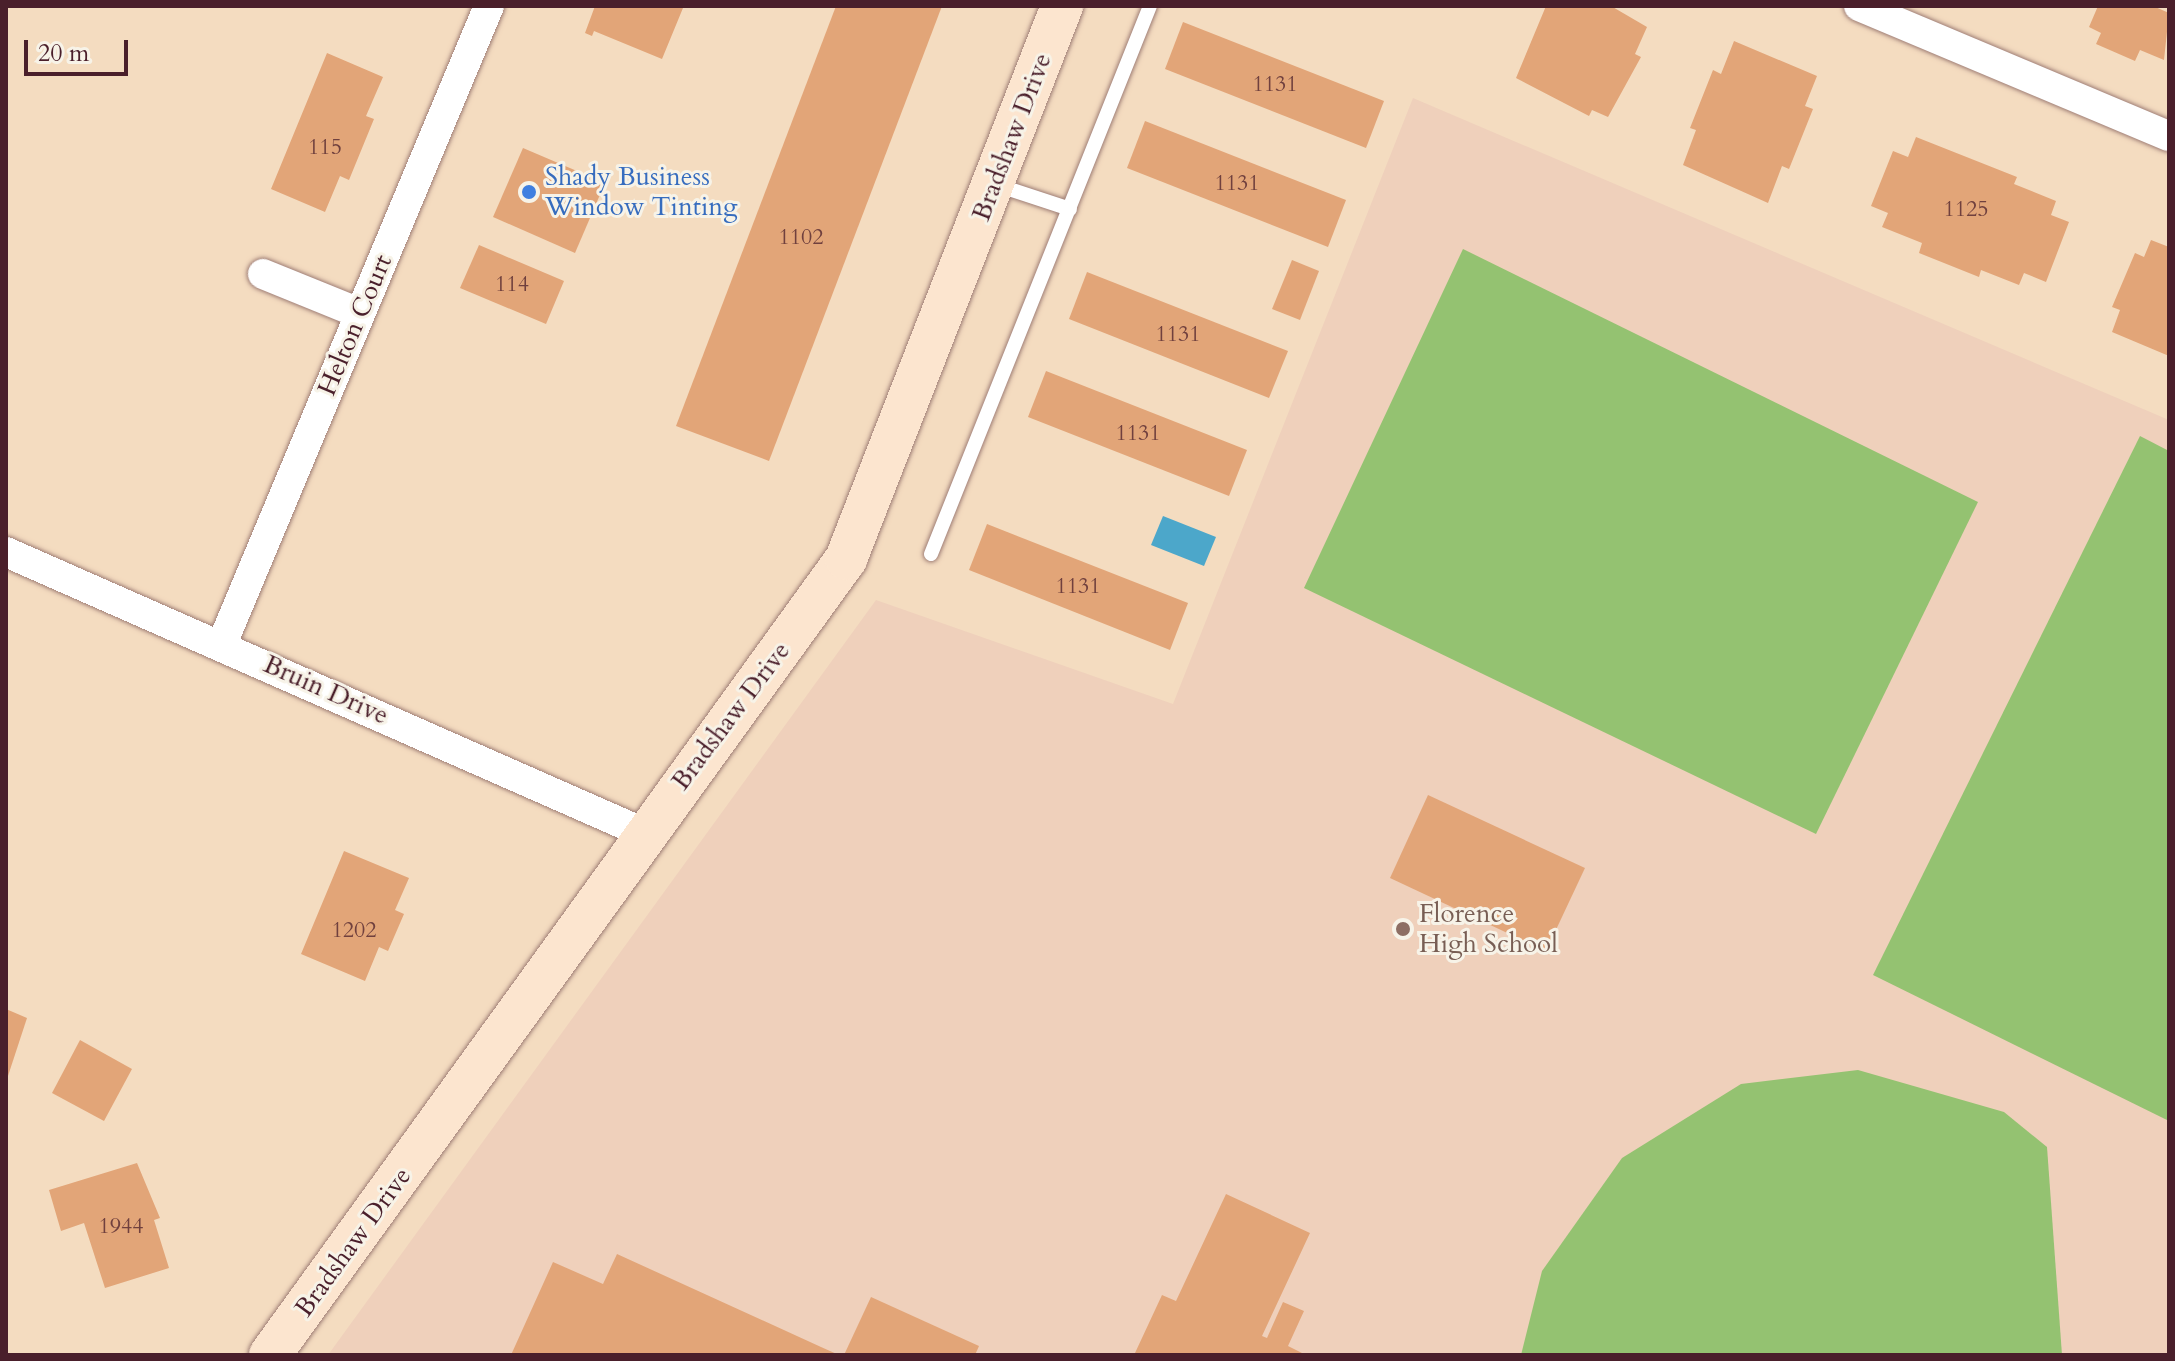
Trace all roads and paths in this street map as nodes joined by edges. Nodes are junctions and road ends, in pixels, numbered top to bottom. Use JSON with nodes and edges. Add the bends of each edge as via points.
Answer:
{"nodes":[{"id":1,"x":489,"y":6,"type":"edge"},
{"id":2,"x":1062,"y":6,"type":"edge"},
{"id":3,"x":1150,"y":6,"type":"edge"},
{"id":4,"x":1859,"y":6,"type":"edge"},
{"id":5,"x":2169,"y":136,"type":"edge"},
{"id":6,"x":994,"y":184,"type":"junction"},
{"id":7,"x":1070,"y":209,"type":"junction"},
{"id":8,"x":263,"y":274,"type":"dead end"},
{"id":9,"x":359,"y":313,"type":"junction"},
{"id":10,"x":6,"y":552,"type":"edge"},
{"id":11,"x":931,"y":554,"type":"dead end"},
{"id":12,"x":222,"y":644,"type":"junction"},
{"id":13,"x":644,"y":833,"type":"junction"},
{"id":14,"x":270,"y":1355,"type":"edge"}],
"edges":[{"from":1,"to":9,"type":"street","name":"Helton Court"},
{"from":2,"to":6,"type":"street","name":"Bradshaw Drive"},
{"from":3,"to":7,"type":"lane"},
{"from":4,"to":5,"type":"street"},
{"from":6,"to":7,"type":"lane"},
{"from":6,"to":13,"type":"street","name":"Bradshaw Drive","via":[[846,559]]},
{"from":7,"to":11,"type":"lane"},
{"from":8,"to":9,"type":"street"},
{"from":9,"to":12,"type":"street","name":"Helton Court"},
{"from":10,"to":12,"type":"street","name":"Bruin Drive"},
{"from":12,"to":13,"type":"street","name":"Bruin Drive"},
{"from":13,"to":14,"type":"street","name":"Bradshaw Drive"}]}
